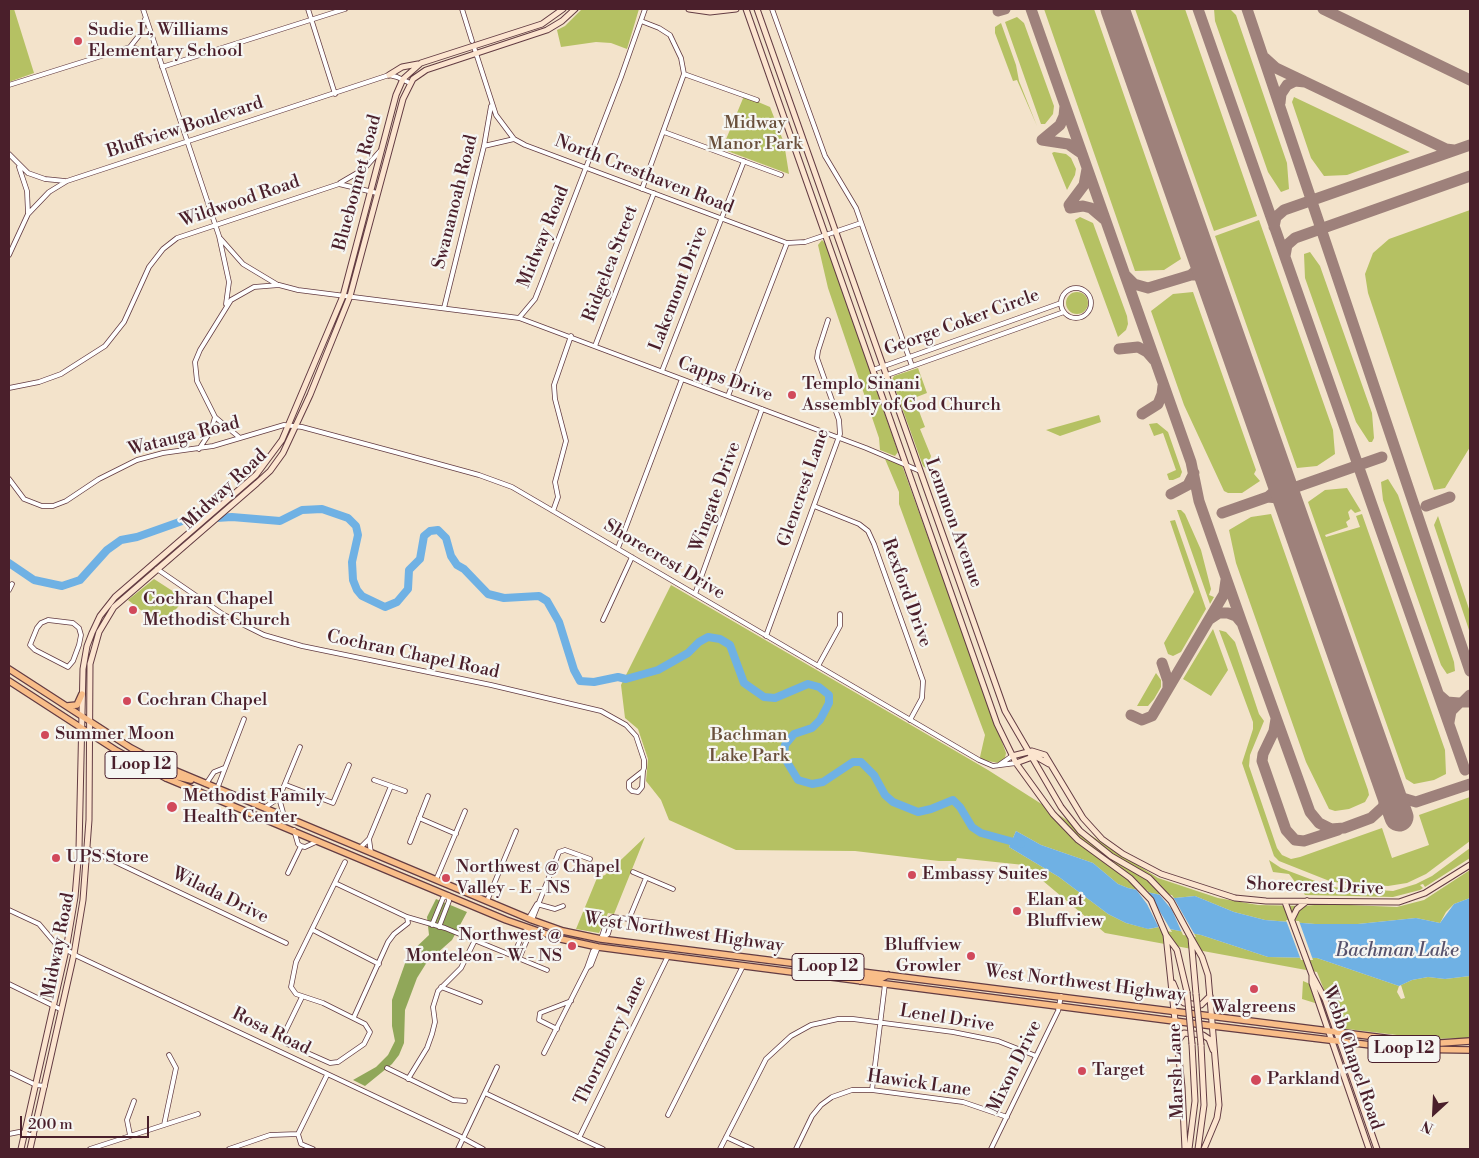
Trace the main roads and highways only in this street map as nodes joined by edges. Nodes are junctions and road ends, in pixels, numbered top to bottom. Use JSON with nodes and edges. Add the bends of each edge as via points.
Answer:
{"nodes":[{"id":1,"x":563,"y":9,"type":"edge"},
{"id":2,"x":575,"y":9,"type":"edge"},
{"id":3,"x":689,"y":9,"type":"edge"},
{"id":4,"x":736,"y":9,"type":"edge"},
{"id":5,"x":746,"y":9,"type":"edge"},
{"id":6,"x":757,"y":9,"type":"edge"},
{"id":7,"x":421,"y":64,"type":"junction"},
{"id":8,"x":389,"y":75,"type":"road end"},
{"id":9,"x":343,"y":296,"type":"joint"},
{"id":10,"x":350,"y":296,"type":"joint"},
{"id":11,"x":944,"y":544,"type":"junction"},
{"id":12,"x":934,"y":548,"type":"junction"},
{"id":13,"x":152,"y":564,"type":"junction"},
{"id":14,"x":157,"y":569,"type":"junction"},
{"id":15,"x":86,"y":646,"type":"junction"},
{"id":16,"x":93,"y":648,"type":"junction"},
{"id":17,"x":9,"y":669,"type":"edge"},
{"id":18,"x":9,"y":681,"type":"edge"},
{"id":19,"x":82,"y":694,"type":"junction"},
{"id":20,"x":65,"y":706,"type":"junction"},
{"id":21,"x":82,"y":717,"type":"junction"},
{"id":22,"x":90,"y":722,"type":"junction"},
{"id":23,"x":82,"y":728,"type":"junction"},
{"id":24,"x":89,"y":733,"type":"junction"},
{"id":25,"x":1029,"y":754,"type":"junction"},
{"id":26,"x":1012,"y":756,"type":"junction"},
{"id":27,"x":1016,"y":763,"type":"junction"},
{"id":28,"x":1051,"y":766,"type":"junction"},
{"id":29,"x":1040,"y":772,"type":"junction"},
{"id":30,"x":166,"y":778,"type":"junction"},
{"id":31,"x":196,"y":780,"type":"junction"},
{"id":32,"x":217,"y":789,"type":"junction"},
{"id":33,"x":213,"y":797,"type":"junction"},
{"id":34,"x":80,"y":800,"type":"junction"},
{"id":35,"x":90,"y":800,"type":"junction"},
{"id":36,"x":80,"y":849,"type":"junction"},
{"id":37,"x":88,"y":849,"type":"junction"},
{"id":38,"x":1470,"y":866,"type":"edge"},
{"id":39,"x":452,"y":887,"type":"junction"},
{"id":40,"x":448,"y":895,"type":"junction"},
{"id":41,"x":1307,"y":901,"type":"junction"},
{"id":42,"x":1285,"y":902,"type":"junction"},
{"id":43,"x":1292,"y":919,"type":"junction"},
{"id":44,"x":532,"y":920,"type":"junction"},
{"id":45,"x":529,"y":929,"type":"junction"},
{"id":46,"x":1166,"y":934,"type":"junction"},
{"id":47,"x":1190,"y":937,"type":"junction"},
{"id":48,"x":601,"y":939,"type":"junction"},
{"id":49,"x":598,"y":947,"type":"junction"},
{"id":50,"x":670,"y":947,"type":"junction"},
{"id":51,"x":668,"y":956,"type":"junction"},
{"id":52,"x":746,"y":957,"type":"junction"},
{"id":53,"x":743,"y":966,"type":"junction"},
{"id":54,"x":836,"y":968,"type":"junction"},
{"id":55,"x":888,"y":974,"type":"junction"},
{"id":56,"x":1312,"y":975,"type":"junction"},
{"id":57,"x":834,"y":978,"type":"junction"},
{"id":58,"x":1172,"y":980,"type":"junction"},
{"id":59,"x":860,"y":981,"type":"junction"},
{"id":60,"x":966,"y":984,"type":"junction"},
{"id":61,"x":1187,"y":992,"type":"joint"},
{"id":62,"x":965,"y":994,"type":"junction"},
{"id":63,"x":1196,"y":994,"type":"joint"},
{"id":64,"x":1210,"y":996,"type":"junction"},
{"id":65,"x":1113,"y":1003,"type":"junction"},
{"id":66,"x":1174,"y":1010,"type":"junction"},
{"id":67,"x":1113,"y":1013,"type":"junction"},
{"id":68,"x":1212,"y":1016,"type":"junction"},
{"id":69,"x":1175,"y":1020,"type":"junction"},
{"id":70,"x":1213,"y":1026,"type":"junction"},
{"id":71,"x":1329,"y":1031,"type":"junction"},
{"id":72,"x":1336,"y":1032,"type":"junction"},
{"id":73,"x":1332,"y":1039,"type":"junction"},
{"id":74,"x":1339,"y":1040,"type":"junction"},
{"id":75,"x":1470,"y":1041,"type":"edge"},
{"id":76,"x":1441,"y":1043,"type":"junction"},
{"id":77,"x":1177,"y":1045,"type":"junction"},
{"id":78,"x":1470,"y":1050,"type":"edge"},
{"id":79,"x":1442,"y":1051,"type":"junction"},
{"id":80,"x":1216,"y":1060,"type":"junction"},
{"id":81,"x":1359,"y":1099,"type":"junction"},
{"id":82,"x":1353,"y":1100,"type":"junction"},
{"id":83,"x":21,"y":1149,"type":"edge"},
{"id":84,"x":30,"y":1149,"type":"edge"},
{"id":85,"x":1185,"y":1149,"type":"edge"},
{"id":86,"x":1189,"y":1149,"type":"edge"},
{"id":87,"x":1198,"y":1149,"type":"edge"},
{"id":88,"x":1204,"y":1149,"type":"edge"},
{"id":89,"x":1369,"y":1149,"type":"edge"},
{"id":90,"x":1377,"y":1149,"type":"edge"}],
"edges":[{"from":1,"to":7,"type":"main road","via":[[542,24],[473,44]]},
{"from":2,"to":10,"type":"main road","name":"Bluebonnet Road","via":[[546,30],[426,70],[410,83]]},
{"from":3,"to":4,"type":"main road","via":[[710,12]]},
{"from":5,"to":12,"type":"main road","name":"Lemmon Avenue"},
{"from":6,"to":11,"type":"main road","name":"Lemmon Avenue"},
{"from":7,"to":8,"type":"main road"},
{"from":7,"to":9,"type":"main road","name":"Bluebonnet Road","via":[[403,80],[396,95]]},
{"from":9,"to":13,"type":"main road","name":"Midway Road","via":[[278,448],[265,465]]},
{"from":10,"to":14,"type":"main road","name":"Midway Road","via":[[284,453],[270,471]]},
{"from":11,"to":12,"type":"main road"},
{"from":11,"to":25,"type":"main road","name":"Lemmon Avenue","via":[[1002,702]]},
{"from":12,"to":26,"type":"main road","name":"Lemmon Avenue","via":[[997,724]]},
{"from":13,"to":14,"type":"main road"},
{"from":13,"to":15,"type":"main road","name":"Midway Road","via":[[107,606]]},
{"from":14,"to":16,"type":"main road","name":"Midway Road","via":[[110,612]]},
{"from":15,"to":16,"type":"main road"},
{"from":15,"to":19,"type":"main road","name":"Midway Road"},
{"from":16,"to":22,"type":"main road","name":"Midway Road"},
{"from":17,"to":20,"type":"main road","name":"West Northwest Highway","number":"Loop 12"},
{"from":18,"to":23,"type":"main road","name":"West Northwest Highway","number":"Loop 12"},
{"from":19,"to":20,"type":"main road","via":[[77,705]]},
{"from":19,"to":21,"type":"main road","name":"Midway Road"},
{"from":20,"to":21,"type":"main road","name":"West Northwest Highway","number":"Loop 12"},
{"from":21,"to":22,"type":"main road","name":"West Northwest Highway","number":"Loop 12"},
{"from":21,"to":23,"type":"main road","name":"Midway Road"},
{"from":22,"to":24,"type":"main road","name":"Midway Road"},
{"from":22,"to":31,"type":"main road","name":"West Northwest Highway","number":"Loop 12","via":[[150,759]]},
{"from":23,"to":24,"type":"main road","name":"West Northwest Highway","number":"Loop 12"},
{"from":23,"to":34,"type":"main road","name":"Midway Road"},
{"from":24,"to":30,"type":"main road","name":"West Northwest Highway","number":"Loop 12"},
{"from":24,"to":35,"type":"main road","name":"Midway Road"},
{"from":25,"to":26,"type":"main road"},
{"from":25,"to":27,"type":"main road","name":"Shorecrest Drive"},
{"from":25,"to":28,"type":"main road","name":"Shorecrest Drive","via":[[1042,753]]},
{"from":25,"to":29,"type":"main road","name":"Lemmon Avenue"},
{"from":26,"to":27,"type":"main road","name":"Lemmon Avenue"},
{"from":27,"to":46,"type":"main road","name":"Lemmon Avenue","via":[[1034,791],[1066,828],[1137,884],[1155,907]]},
{"from":28,"to":29,"type":"main road","via":[[1042,765]]},
{"from":28,"to":42,"type":"main road","name":"Shorecrest Drive","via":[[1087,823],[1134,861],[1221,894],[1246,900]]},
{"from":29,"to":47,"type":"main road","name":"Lemmon Avenue","via":[[1061,807],[1084,834],[1111,856],[1149,878],[1162,891],[1178,911]]},
{"from":30,"to":31,"type":"main road","via":[[170,775]]},
{"from":30,"to":33,"type":"main road","name":"West Northwest Highway","number":"Loop 12"},
{"from":31,"to":32,"type":"main road","name":"West Northwest Highway","number":"Loop 12"},
{"from":32,"to":33,"type":"main road"},
{"from":32,"to":39,"type":"main road","name":"West Northwest Highway","number":"Loop 12"},
{"from":33,"to":40,"type":"main road","name":"West Northwest Highway","number":"Loop 12"},
{"from":34,"to":35,"type":"main road"},
{"from":34,"to":36,"type":"main road","name":"Midway Road"},
{"from":35,"to":37,"type":"main road","name":"Midway Road"},
{"from":36,"to":37,"type":"main road"},
{"from":36,"to":83,"type":"main road","name":"Midway Road","via":[[66,950]]},
{"from":37,"to":84,"type":"main road","name":"Midway Road","via":[[74,954]]},
{"from":38,"to":41,"type":"main road","name":"Shorecrest Drive","via":[[1426,893],[1405,901],[1384,904]]},
{"from":39,"to":40,"type":"main road"},
{"from":39,"to":44,"type":"main road","name":"West Northwest Highway","number":"Loop 12"},
{"from":40,"to":45,"type":"main road","name":"West Northwest Highway","number":"Loop 12"},
{"from":41,"to":42,"type":"main road","name":"Shorecrest Drive"},
{"from":41,"to":43,"type":"main road","via":[[1297,909]]},
{"from":42,"to":43,"type":"main road","name":"Webb Chapel Road"},
{"from":43,"to":56,"type":"main road","name":"Webb Chapel Road"},
{"from":44,"to":45,"type":"main road"},
{"from":44,"to":48,"type":"main road","name":"West Northwest Highway","number":"Loop 12"},
{"from":45,"to":49,"type":"main road","name":"West Northwest Highway","number":"Loop 12"},
{"from":46,"to":58,"type":"main road"},
{"from":46,"to":61,"type":"main road","name":"Lemmon Avenue","via":[[1177,950]]},
{"from":47,"to":63,"type":"main road","name":"Lemmon Avenue"},
{"from":47,"to":64,"type":"main road","via":[[1202,957]]},
{"from":48,"to":49,"type":"main road"},
{"from":48,"to":50,"type":"main road","name":"West Northwest Highway","number":"Loop 12"},
{"from":49,"to":51,"type":"main road","name":"West Northwest Highway","number":"Loop 12"},
{"from":50,"to":51,"type":"main road"},
{"from":50,"to":52,"type":"main road","name":"West Northwest Highway","number":"Loop 12"},
{"from":51,"to":53,"type":"main road","name":"West Northwest Highway","number":"Loop 12"},
{"from":52,"to":53,"type":"main road"},
{"from":52,"to":54,"type":"main road","name":"West Northwest Highway","number":"Loop 12"},
{"from":53,"to":57,"type":"main road","name":"West Northwest Highway","number":"Loop 12"},
{"from":54,"to":55,"type":"main road","name":"West Northwest Highway","number":"Loop 12"},
{"from":54,"to":57,"type":"main road"},
{"from":55,"to":59,"type":"main road"},
{"from":55,"to":60,"type":"main road","name":"West Northwest Highway","number":"Loop 12"},
{"from":56,"to":71,"type":"main road","name":"Webb Chapel Road"},
{"from":56,"to":72,"type":"main road","name":"Webb Chapel Road","via":[[1325,999]]},
{"from":57,"to":59,"type":"main road","name":"West Northwest Highway","number":"Loop 12"},
{"from":58,"to":64,"type":"main road","via":[[1184,1003],[1201,1005]]},
{"from":58,"to":66,"type":"main road"},
{"from":59,"to":62,"type":"main road","name":"West Northwest Highway","number":"Loop 12"},
{"from":60,"to":62,"type":"main road"},
{"from":60,"to":65,"type":"main road","name":"West Northwest Highway","number":"Loop 12"},
{"from":61,"to":86,"type":"main road","name":"Marsh Lane","bridge":true,"via":[[1195,1101]]},
{"from":62,"to":67,"type":"main road","name":"West Northwest Highway","number":"Loop 12"},
{"from":63,"to":87,"type":"main road","name":"Marsh Lane","bridge":true,"via":[[1204,1105]]},
{"from":64,"to":68,"type":"main road"},
{"from":65,"to":66,"type":"main road","name":"West Northwest Highway","number":"Loop 12"},
{"from":65,"to":67,"type":"main road"},
{"from":66,"to":68,"type":"main road","name":"West Northwest Highway","number":"Loop 12"},
{"from":66,"to":69,"type":"main road"},
{"from":67,"to":69,"type":"main road","name":"West Northwest Highway","number":"Loop 12"},
{"from":68,"to":70,"type":"main road"},
{"from":68,"to":71,"type":"main road","name":"West Northwest Highway","number":"Loop 12"},
{"from":69,"to":70,"type":"main road","name":"West Northwest Highway","number":"Loop 12"},
{"from":69,"to":77,"type":"main road"},
{"from":70,"to":73,"type":"main road","name":"West Northwest Highway","number":"Loop 12"},
{"from":70,"to":80,"type":"main road"},
{"from":71,"to":72,"type":"main road","name":"West Northwest Highway","number":"Loop 12"},
{"from":71,"to":73,"type":"main road","name":"Webb Chapel Road"},
{"from":72,"to":74,"type":"main road","name":"Webb Chapel Road"},
{"from":72,"to":76,"type":"main road","name":"West Northwest Highway","number":"Loop 12"},
{"from":73,"to":74,"type":"main road","name":"West Northwest Highway","number":"Loop 12"},
{"from":73,"to":82,"type":"main road","name":"Webb Chapel Road"},
{"from":74,"to":79,"type":"main road","name":"West Northwest Highway","number":"Loop 12"},
{"from":74,"to":81,"type":"main road","name":"Webb Chapel Road"},
{"from":75,"to":76,"type":"main road","name":"West Northwest Highway","number":"Loop 12"},
{"from":76,"to":79,"type":"main road"},
{"from":77,"to":80,"type":"main road","via":[[1184,1033],[1203,1035],[1209,1039]]},
{"from":77,"to":85,"type":"main road"},
{"from":78,"to":79,"type":"main road","name":"West Northwest Highway","number":"Loop 12"},
{"from":80,"to":88,"type":"main road","via":[[1219,1111]]},
{"from":81,"to":82,"type":"main road"},
{"from":81,"to":90,"type":"main road","name":"Webb Chapel Road"},
{"from":82,"to":89,"type":"main road","name":"Webb Chapel Road"}]}
